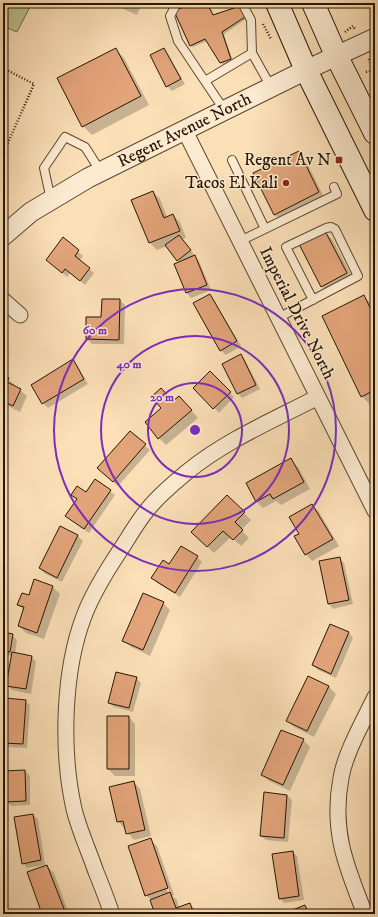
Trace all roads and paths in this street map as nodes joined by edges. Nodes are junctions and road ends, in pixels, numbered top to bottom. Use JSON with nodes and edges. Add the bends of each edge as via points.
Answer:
{"nodes":[{"id":1,"x":177,"y":3,"type":"edge"},
{"id":2,"x":242,"y":3,"type":"edge"},
{"id":3,"x":277,"y":3,"type":"edge"},
{"id":4,"x":313,"y":3,"type":"edge"},
{"id":5,"x":375,"y":38,"type":"edge"},
{"id":6,"x":252,"y":53,"type":"junction"},
{"id":7,"x":336,"y":55,"type":"junction"},
{"id":8,"x":3,"y":68,"type":"edge"},
{"id":9,"x":306,"y":70,"type":"junction"},
{"id":10,"x":375,"y":70,"type":"edge"},
{"id":11,"x":360,"y":73,"type":"dead end"},
{"id":12,"x":205,"y":81,"type":"junction"},
{"id":13,"x":272,"y":87,"type":"junction"},
{"id":14,"x":225,"y":111,"type":"junction"},
{"id":15,"x":185,"y":131,"type":"junction"},
{"id":16,"x":375,"y":133,"type":"edge"},
{"id":17,"x":3,"y":154,"type":"edge"},
{"id":18,"x":232,"y":160,"type":"dead end"},
{"id":19,"x":101,"y":172,"type":"junction"},
{"id":20,"x":334,"y":187,"type":"dead end"},
{"id":21,"x":51,"y":200,"type":"junction"},
{"id":22,"x":375,"y":210,"type":"edge"},
{"id":23,"x":265,"y":229,"type":"junction"},
{"id":24,"x":3,"y":236,"type":"edge"},
{"id":25,"x":240,"y":241,"type":"junction"},
{"id":26,"x":3,"y":300,"type":"edge"},
{"id":27,"x":313,"y":300,"type":"junction"},
{"id":28,"x":20,"y":315,"type":"dead end"},
{"id":29,"x":278,"y":318,"type":"junction"},
{"id":30,"x":318,"y":398,"type":"junction"},
{"id":31,"x":375,"y":511,"type":"edge"},
{"id":32,"x":375,"y":697,"type":"edge"},
{"id":33,"x":112,"y":914,"type":"edge"},
{"id":34,"x":365,"y":914,"type":"edge"}],
"edges":[{"from":1,"to":12,"type":"lane","via":[[170,16],[178,41]]},
{"from":2,"to":6,"type":"lane","via":[[251,20]]},
{"from":3,"to":9,"type":"main road"},
{"from":4,"to":7,"type":"main road"},
{"from":5,"to":7,"type":"street","name":"Regent Avenue North"},
{"from":6,"to":12,"type":"lane"},
{"from":6,"to":13,"type":"lane"},
{"from":7,"to":9,"type":"street","name":"Regent Avenue North"},
{"from":7,"to":16,"type":"main road"},
{"from":8,"to":17,"type":"path","via":[[34,84]]},
{"from":9,"to":13,"type":"street","name":"Regent Avenue North"},
{"from":9,"to":22,"type":"main road"},
{"from":10,"to":11,"type":"path"},
{"from":12,"to":14,"type":"lane"},
{"from":13,"to":14,"type":"street","name":"Regent Avenue North"},
{"from":14,"to":15,"type":"street","name":"Regent Avenue North"},
{"from":15,"to":19,"type":"street","name":"Regent Avenue North"},
{"from":15,"to":25,"type":"street","name":"Imperial Drive North"},
{"from":18,"to":23,"type":"lane"},
{"from":19,"to":21,"type":"street","name":"Regent Avenue North"},
{"from":19,"to":21,"type":"lane","via":[[85,147],[65,137],[44,168]]},
{"from":20,"to":23,"type":"lane","via":[[337,194]]},
{"from":21,"to":24,"type":"street","name":"Regent Avenue North","via":[[31,212]]},
{"from":23,"to":25,"type":"lane"},
{"from":25,"to":29,"type":"street","name":"Imperial Drive North"},
{"from":26,"to":28,"type":"street"},
{"from":27,"to":27,"type":"lane","via":[[286,247],[331,227],[336,229],[358,276]]},
{"from":27,"to":29,"type":"lane"},
{"from":29,"to":30,"type":"street","name":"Imperial Drive North"},
{"from":30,"to":31,"type":"street","name":"Imperial Drive North"},
{"from":30,"to":33,"type":"street","via":[[229,443],[189,470],[161,495],[148,508],[117,554],[84,617],[75,646],[68,690],[66,744],[74,810]]},
{"from":32,"to":34,"type":"street","via":[[341,777],[337,808],[339,838],[347,868]]}]}
